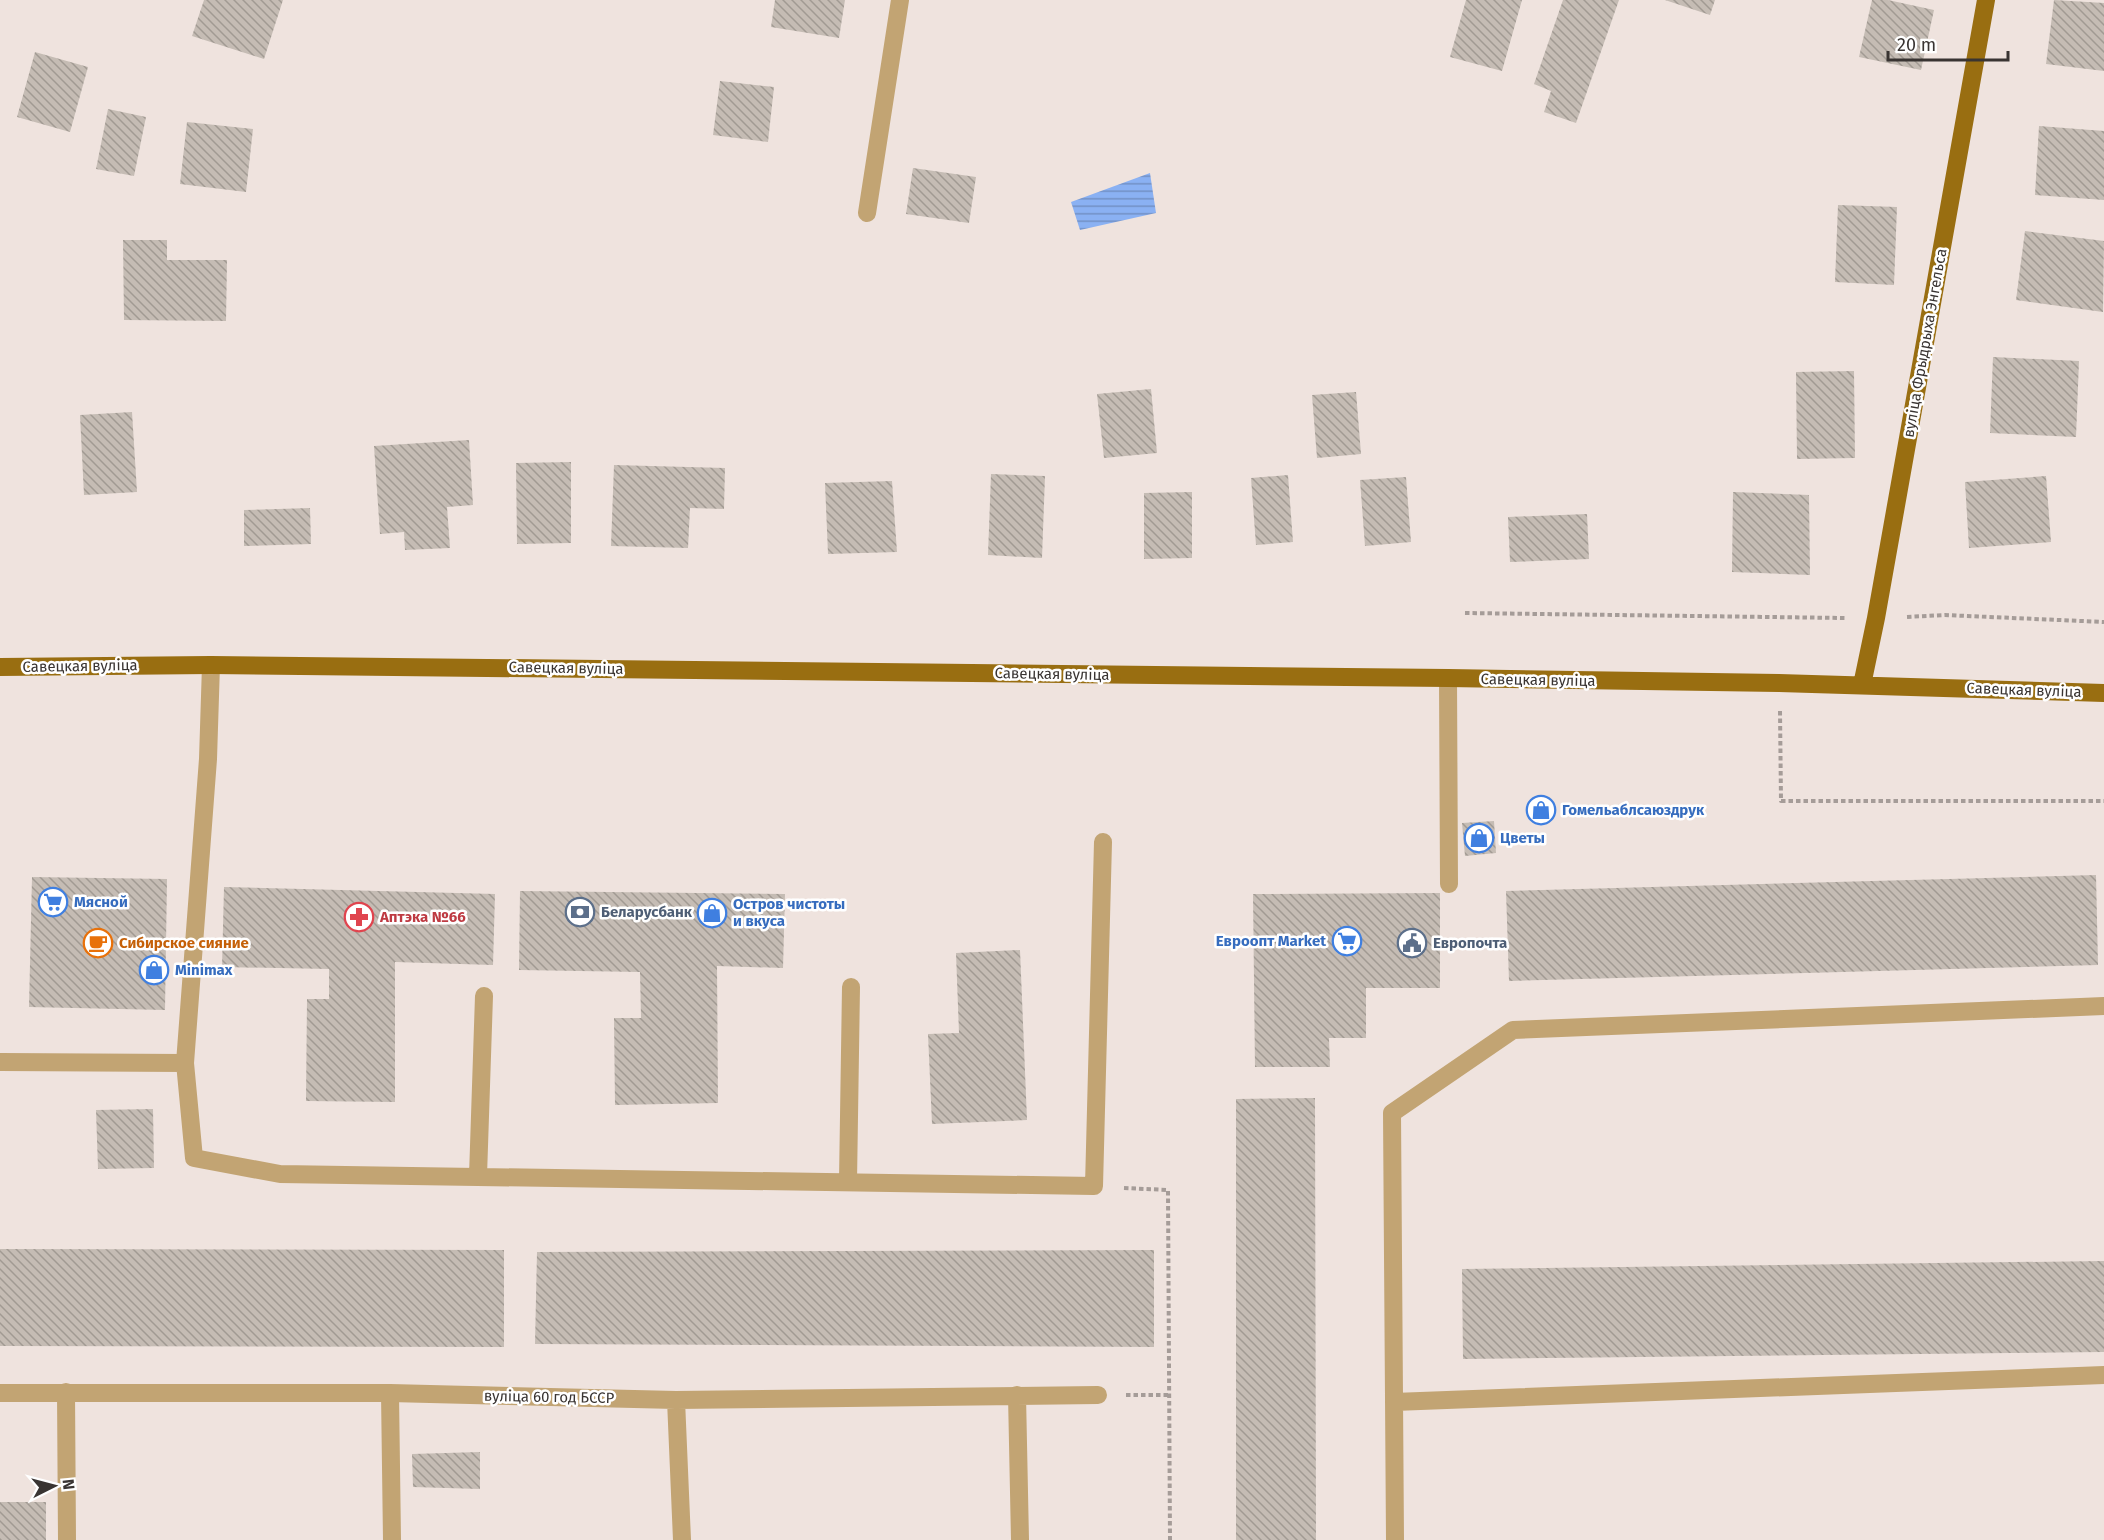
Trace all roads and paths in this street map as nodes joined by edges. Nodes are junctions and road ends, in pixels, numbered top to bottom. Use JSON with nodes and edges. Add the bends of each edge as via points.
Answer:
{"nodes":[{"id":1,"x":900,"y":0,"type":"edge"},
{"id":2,"x":1986,"y":0,"type":"edge"},
{"id":3,"x":867,"y":213,"type":"dead end"},
{"id":4,"x":1465,"y":612,"type":"dead end"},
{"id":5,"x":1876,"y":618,"type":"junction"},
{"id":6,"x":2104,"y":622,"type":"edge"},
{"id":7,"x":211,"y":664,"type":"junction"},
{"id":8,"x":0,"y":667,"type":"edge"},
{"id":9,"x":1448,"y":678,"type":"junction"},
{"id":10,"x":1779,"y":683,"type":"junction"},
{"id":11,"x":1862,"y":685,"type":"junction"},
{"id":12,"x":2104,"y":693,"type":"edge"},
{"id":13,"x":2104,"y":801,"type":"edge"},
{"id":14,"x":1103,"y":842,"type":"dead end"},
{"id":15,"x":1449,"y":884,"type":"dead end"},
{"id":16,"x":851,"y":987,"type":"dead end"},
{"id":17,"x":484,"y":996,"type":"dead end"},
{"id":18,"x":2104,"y":1006,"type":"edge"},
{"id":19,"x":0,"y":1062,"type":"edge"},
{"id":20,"x":185,"y":1063,"type":"junction"},
{"id":21,"x":478,"y":1176,"type":"junction"},
{"id":22,"x":848,"y":1182,"type":"junction"},
{"id":23,"x":1094,"y":1186,"type":"junction"},
{"id":24,"x":2104,"y":1375,"type":"edge"},
{"id":25,"x":66,"y":1392,"type":"junction"},
{"id":26,"x":0,"y":1393,"type":"edge"},
{"id":27,"x":390,"y":1393,"type":"junction"},
{"id":28,"x":1017,"y":1395,"type":"junction"},
{"id":29,"x":1098,"y":1395,"type":"joint"},
{"id":30,"x":1168,"y":1395,"type":"junction"},
{"id":31,"x":676,"y":1400,"type":"junction"},
{"id":32,"x":1394,"y":1402,"type":"junction"},
{"id":33,"x":67,"y":1540,"type":"edge"},
{"id":34,"x":392,"y":1540,"type":"edge"},
{"id":35,"x":682,"y":1540,"type":"edge"},
{"id":36,"x":1020,"y":1540,"type":"edge"},
{"id":37,"x":1170,"y":1540,"type":"edge"},
{"id":38,"x":1395,"y":1540,"type":"edge"}],
"edges":[{"from":1,"to":3,"type":"street"},
{"from":2,"to":5,"type":"main road","name":"вуліца Фрыдрыха Энгельса"},
{"from":4,"to":5,"type":"path"},
{"from":5,"to":6,"type":"path","via":[[1945,615]]},
{"from":5,"to":11,"type":"main road","name":"вуліца Фрыдрыха Энгельса"},
{"from":7,"to":8,"type":"main road","name":"Савецкая вуліца"},
{"from":7,"to":9,"type":"main road","name":"Савецкая вуліца"},
{"from":7,"to":20,"type":"street","via":[[208,759]]},
{"from":9,"to":10,"type":"main road","name":"Савецкая вуліца"},
{"from":9,"to":15,"type":"street"},
{"from":10,"to":11,"type":"main road","name":"Савецкая вуліца"},
{"from":10,"to":13,"type":"path","via":[[1781,801]]},
{"from":11,"to":12,"type":"main road","name":"Савецкая вуліца"},
{"from":14,"to":23,"type":"street"},
{"from":16,"to":22,"type":"street"},
{"from":17,"to":21,"type":"street"},
{"from":18,"to":32,"type":"street","via":[[1513,1030],[1392,1113]]},
{"from":19,"to":20,"type":"street"},
{"from":20,"to":21,"type":"street","via":[[194,1158],[280,1173]]},
{"from":21,"to":22,"type":"street"},
{"from":22,"to":23,"type":"street"},
{"from":23,"to":30,"type":"path","via":[[1168,1190]]},
{"from":24,"to":32,"type":"street"},
{"from":25,"to":26,"type":"street","name":"вуліца 60 год БССР"},
{"from":25,"to":27,"type":"street","name":"вуліца 60 год БССР"},
{"from":25,"to":33,"type":"street"},
{"from":27,"to":31,"type":"street","name":"вуліца 60 год БССР"},
{"from":27,"to":34,"type":"street"},
{"from":28,"to":29,"type":"street","name":"вуліца 60 год БССР"},
{"from":28,"to":31,"type":"street","name":"вуліца 60 год БССР"},
{"from":28,"to":36,"type":"street"},
{"from":29,"to":30,"type":"path"},
{"from":30,"to":37,"type":"path"},
{"from":31,"to":35,"type":"street"},
{"from":32,"to":38,"type":"street"}]}
